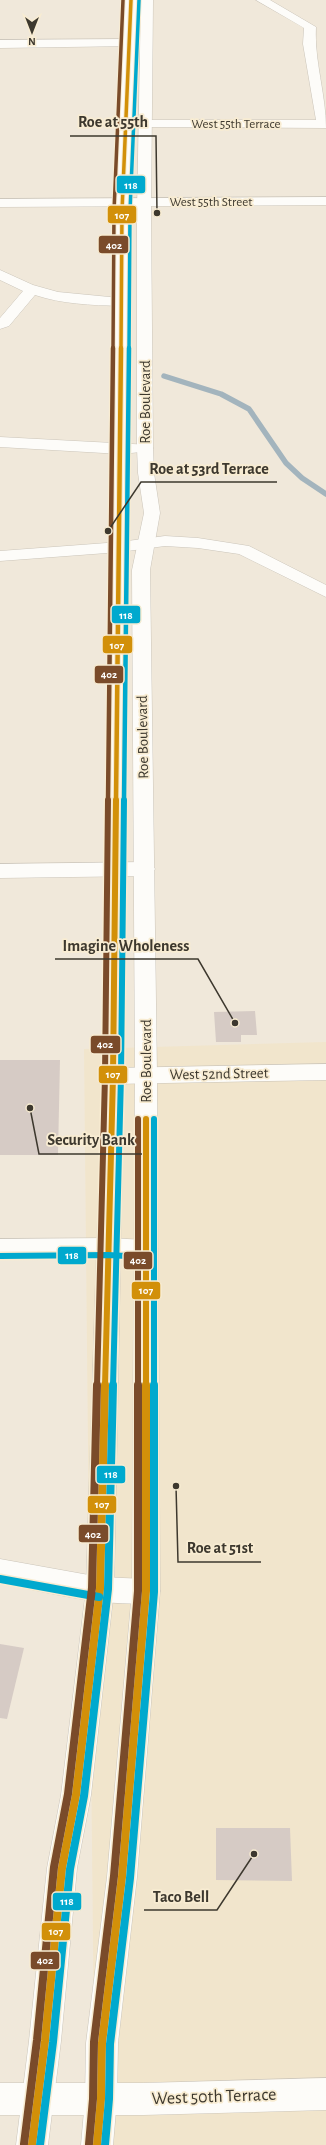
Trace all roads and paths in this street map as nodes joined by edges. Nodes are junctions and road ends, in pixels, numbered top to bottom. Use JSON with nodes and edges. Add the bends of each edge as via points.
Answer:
{"nodes":[{"id":1,"x":131,"y":0,"type":"edge"},
{"id":2,"x":146,"y":0,"type":"edge"},
{"id":3,"x":262,"y":0,"type":"edge"},
{"id":4,"x":129,"y":43,"type":"junction"},
{"id":5,"x":0,"y":44,"type":"edge"},
{"id":6,"x":146,"y":124,"type":"junction"},
{"id":7,"x":325,"y":124,"type":"edge"},
{"id":8,"x":326,"y":201,"type":"edge"},
{"id":9,"x":122,"y":202,"type":"junction"},
{"id":10,"x":144,"y":202,"type":"junction"},
{"id":11,"x":0,"y":203,"type":"edge"},
{"id":12,"x":0,"y":274,"type":"edge"},
{"id":13,"x":32,"y":290,"type":"junction"},
{"id":14,"x":120,"y":302,"type":"junction"},
{"id":15,"x":0,"y":325,"type":"edge"},
{"id":16,"x":0,"y":442,"type":"edge"},
{"id":17,"x":145,"y":448,"type":"junction"},
{"id":18,"x":121,"y":449,"type":"junction"},
{"id":19,"x":146,"y":544,"type":"junction"},
{"id":20,"x":120,"y":547,"type":"junction"},
{"id":21,"x":0,"y":556,"type":"edge"},
{"id":22,"x":326,"y":592,"type":"edge"},
{"id":23,"x":145,"y":869,"type":"junction"},
{"id":24,"x":115,"y":870,"type":"junction"},
{"id":25,"x":0,"y":871,"type":"edge"},
{"id":26,"x":326,"y":1072,"type":"edge"},
{"id":27,"x":146,"y":1075,"type":"junction"},
{"id":28,"x":112,"y":1076,"type":"junction"},
{"id":29,"x":108,"y":1247,"type":"junction"},
{"id":30,"x":0,"y":1248,"type":"edge"},
{"id":31,"x":146,"y":1249,"type":"junction"},
{"id":32,"x":0,"y":1571,"type":"edge"},
{"id":33,"x":100,"y":1589,"type":"junction"},
{"id":34,"x":146,"y":1591,"type":"junction"},
{"id":35,"x":326,"y":2094,"type":"edge"},
{"id":36,"x":0,"y":2099,"type":"edge"},
{"id":37,"x":39,"y":2099,"type":"junction"},
{"id":38,"x":102,"y":2099,"type":"junction"},
{"id":39,"x":32,"y":2145,"type":"edge"},
{"id":40,"x":97,"y":2145,"type":"edge"}],
"edges":[{"from":1,"to":4,"type":"main road","name":"Roe Boulevard"},
{"from":2,"to":6,"type":"main road","name":"Roe Boulevard"},
{"from":3,"to":7,"type":"main road","via":[[315,27],[309,44],[321,118]]},
{"from":4,"to":5,"type":"main road"},
{"from":4,"to":9,"type":"main road","name":"Roe Boulevard"},
{"from":6,"to":7,"type":"main road","name":"West 55th Terrace"},
{"from":6,"to":10,"type":"main road","name":"Roe Boulevard"},
{"from":8,"to":10,"type":"main road","name":"West 55th Street"},
{"from":9,"to":10,"type":"main road","name":"West 55th Street"},
{"from":9,"to":11,"type":"main road","name":"West 55th Street"},
{"from":9,"to":14,"type":"main road","name":"Roe Boulevard"},
{"from":10,"to":17,"type":"main road","name":"Roe Boulevard"},
{"from":12,"to":13,"type":"main road"},
{"from":13,"to":14,"type":"main road","via":[[65,299]]},
{"from":13,"to":15,"type":"main road"},
{"from":14,"to":18,"type":"main road","name":"Roe Boulevard"},
{"from":16,"to":18,"type":"main road"},
{"from":17,"to":18,"type":"main road"},
{"from":17,"to":19,"type":"main road","name":"Roe Boulevard","via":[[152,513]]},
{"from":18,"to":20,"type":"main road","name":"Roe Boulevard"},
{"from":19,"to":20,"type":"main road"},
{"from":19,"to":22,"type":"main road","via":[[164,541],[198,543],[243,550]]},
{"from":19,"to":23,"type":"main road","name":"Roe Boulevard","via":[[141,570]]},
{"from":20,"to":21,"type":"main road"},
{"from":20,"to":24,"type":"main road","name":"Roe Boulevard"},
{"from":23,"to":24,"type":"main road"},
{"from":23,"to":27,"type":"main road","name":"Roe Boulevard"},
{"from":24,"to":25,"type":"main road"},
{"from":24,"to":28,"type":"main road","name":"Roe Boulevard"},
{"from":26,"to":27,"type":"main road","name":"West 52nd Street"},
{"from":27,"to":28,"type":"main road","name":"West 52nd Street"},
{"from":27,"to":31,"type":"main road","name":"Roe Boulevard"},
{"from":28,"to":29,"type":"main road","name":"Roe Boulevard"},
{"from":29,"to":30,"type":"main road"},
{"from":29,"to":31,"type":"main road"},
{"from":29,"to":33,"type":"main road","name":"Roe Boulevard"},
{"from":31,"to":34,"type":"main road","name":"Roe Boulevard"},
{"from":32,"to":33,"type":"main road"},
{"from":33,"to":34,"type":"main road"},
{"from":33,"to":37,"type":"main road","name":"Roe Boulevard","via":[[76,1795],[62,1868]]},
{"from":34,"to":38,"type":"main road","name":"Roe Boulevard","via":[[122,1877],[102,2043]]},
{"from":35,"to":38,"type":"main road","name":"West 50th Terrace"},
{"from":36,"to":37,"type":"main road","name":"West 50th Terrace"},
{"from":37,"to":38,"type":"main road","name":"West 50th Terrace"},
{"from":37,"to":39,"type":"main road","name":"Roe Boulevard"},
{"from":38,"to":40,"type":"main road","name":"Roe Boulevard"}]}
